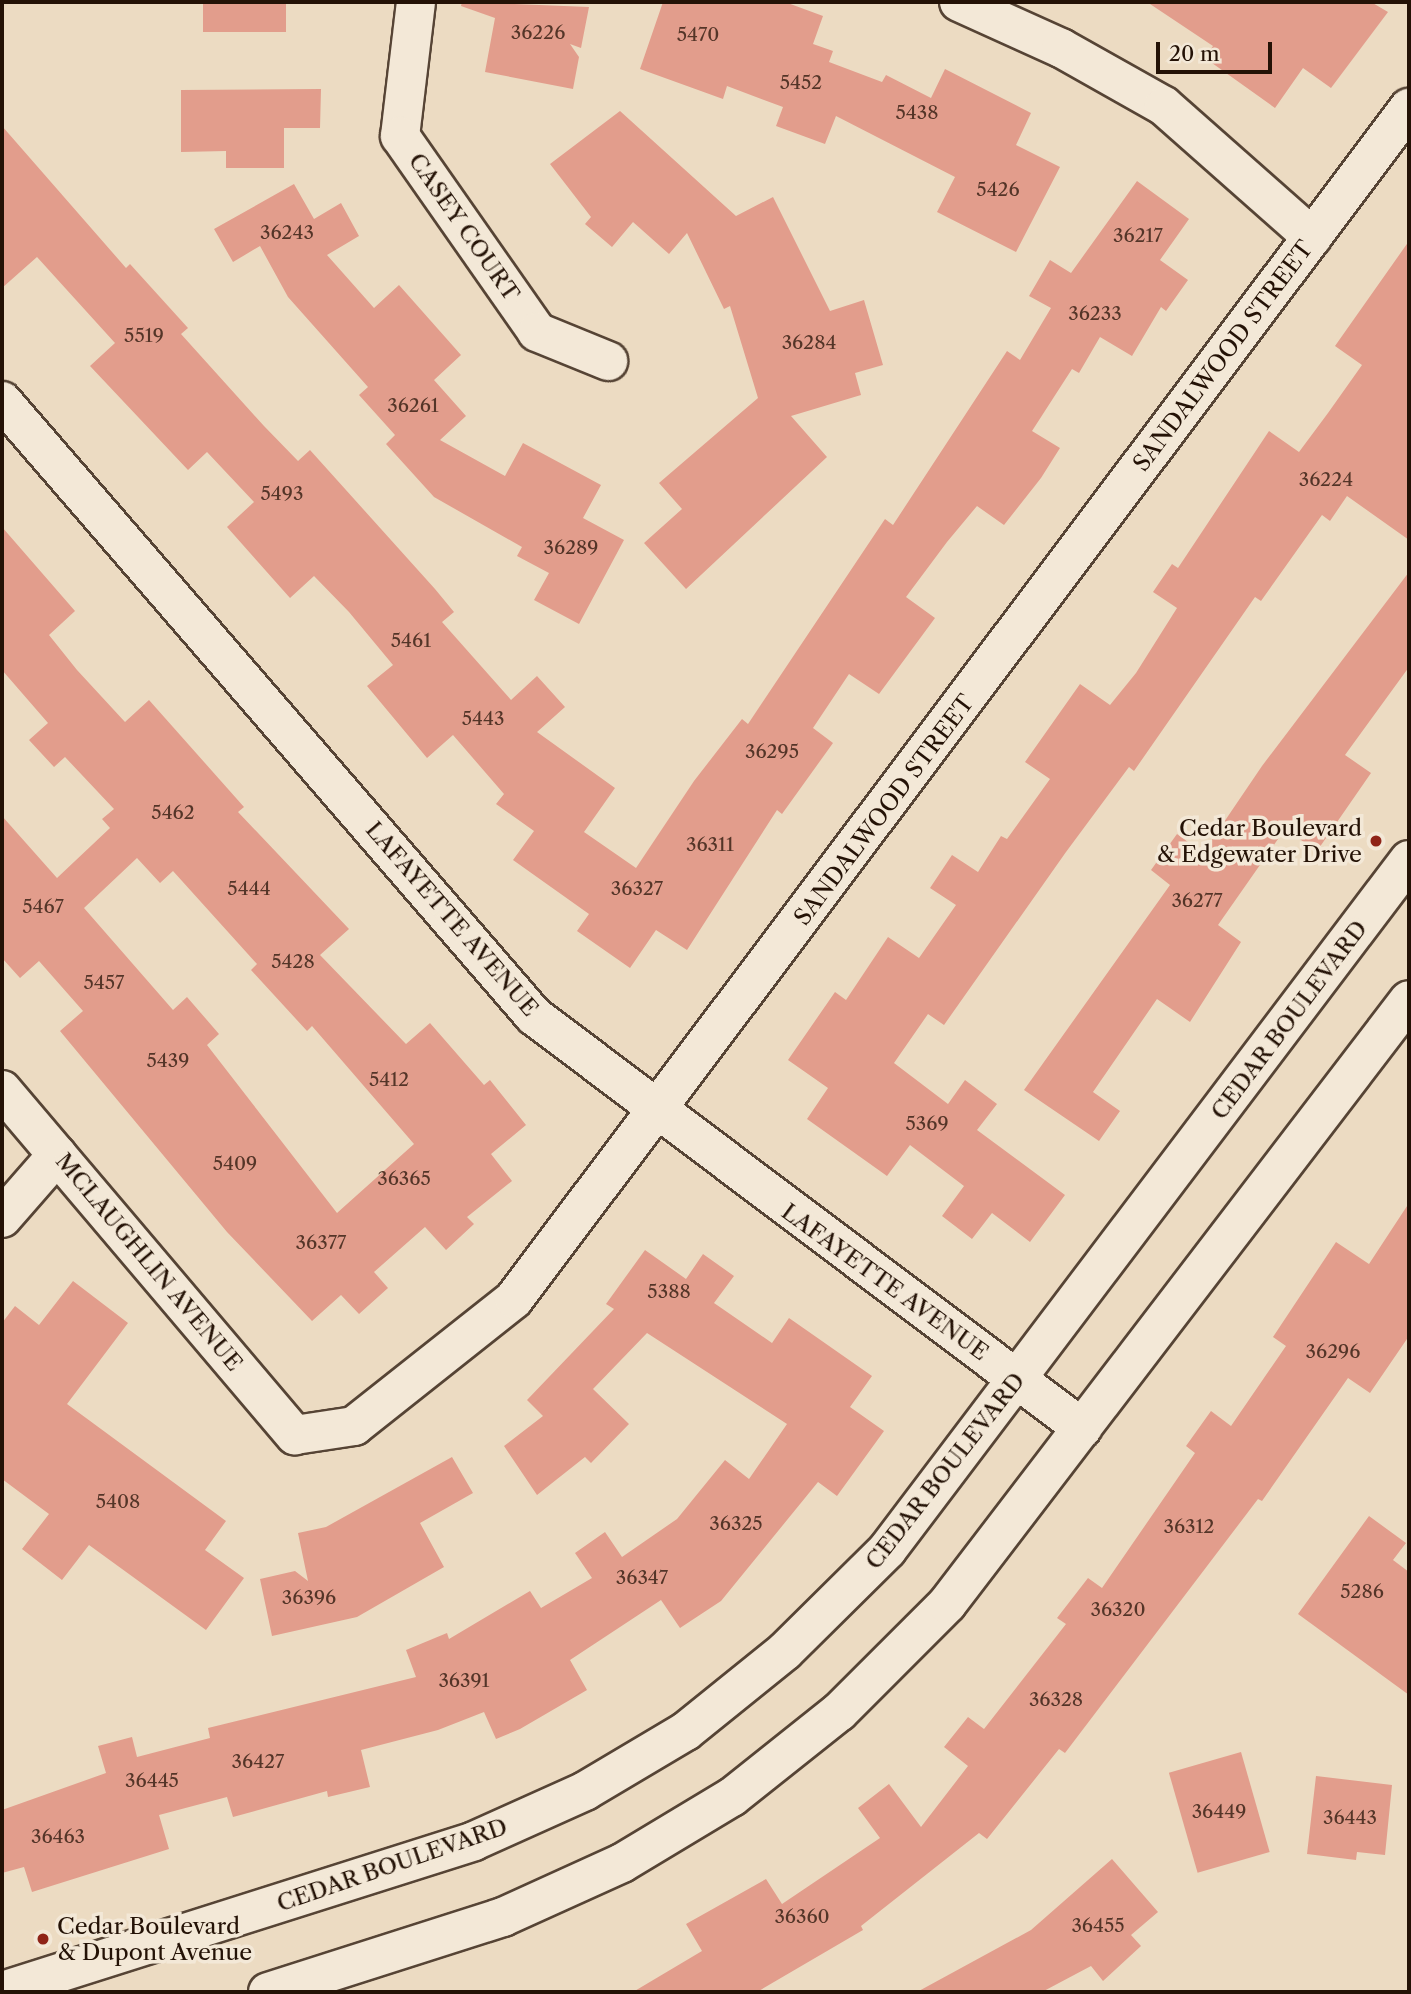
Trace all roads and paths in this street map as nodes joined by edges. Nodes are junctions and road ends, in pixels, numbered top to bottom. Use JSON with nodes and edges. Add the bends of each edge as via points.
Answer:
{"nodes":[{"id":1,"x":416,"y":2,"type":"edge"},
{"id":2,"x":959,"y":2,"type":"edge"},
{"id":3,"x":1409,"y":108,"type":"edge"},
{"id":4,"x":1312,"y":237,"type":"junction"},
{"id":5,"x":608,"y":361,"type":"dead end"},
{"id":6,"x":2,"y":401,"type":"edge"},
{"id":7,"x":1403,"y":883,"type":"edge"},
{"id":8,"x":1409,"y":1000,"type":"edge"},
{"id":9,"x":2,"y":1090,"type":"edge"},
{"id":10,"x":658,"y":1114,"type":"junction"},
{"id":11,"x":57,"y":1154,"type":"junction"},
{"id":12,"x":2,"y":1218,"type":"edge"},
{"id":13,"x":1018,"y":1379,"type":"junction"},
{"id":14,"x":1082,"y":1428,"type":"junction"},
{"id":15,"x":295,"y":1435,"type":"joint"},
{"id":16,"x":2,"y":1991,"type":"edge"},
{"id":17,"x":268,"y":1992,"type":"edge"}],
"edges":[{"from":1,"to":5,"type":"street","name":"CASEY COURT","via":[[400,136],[537,332]]},
{"from":2,"to":4,"type":"street","via":[[1061,48],[1164,106]]},
{"from":3,"to":4,"type":"street","name":"SANDALWOOD STREET"},
{"from":4,"to":10,"type":"street","name":"SANDALWOOD STREET"},
{"from":6,"to":10,"type":"street","name":"LAFAYETTE AVENUE","via":[[534,1016]]},
{"from":7,"to":13,"type":"street","name":"CEDAR BOULEVARD"},
{"from":8,"to":14,"type":"street"},
{"from":9,"to":11,"type":"street","name":"MCLAUGHLIN AVENUE"},
{"from":10,"to":13,"type":"street","name":"LAFAYETTE AVENUE"},
{"from":10,"to":15,"type":"street","name":"SANDALWOOD STREET","via":[[514,1299],[354,1426]]},
{"from":11,"to":12,"type":"street"},
{"from":11,"to":15,"type":"street","name":"MCLAUGHLIN AVENUE"},
{"from":13,"to":14,"type":"street","name":"LAFAYETTE AVENUE"},
{"from":13,"to":16,"type":"street","name":"CEDAR BOULEVARD","via":[[887,1550],[785,1651],[686,1731],[585,1791],[474,1842]]},
{"from":14,"to":17,"type":"street","via":[[947,1604],[839,1712],[732,1797],[622,1863],[503,1917]]}]}
